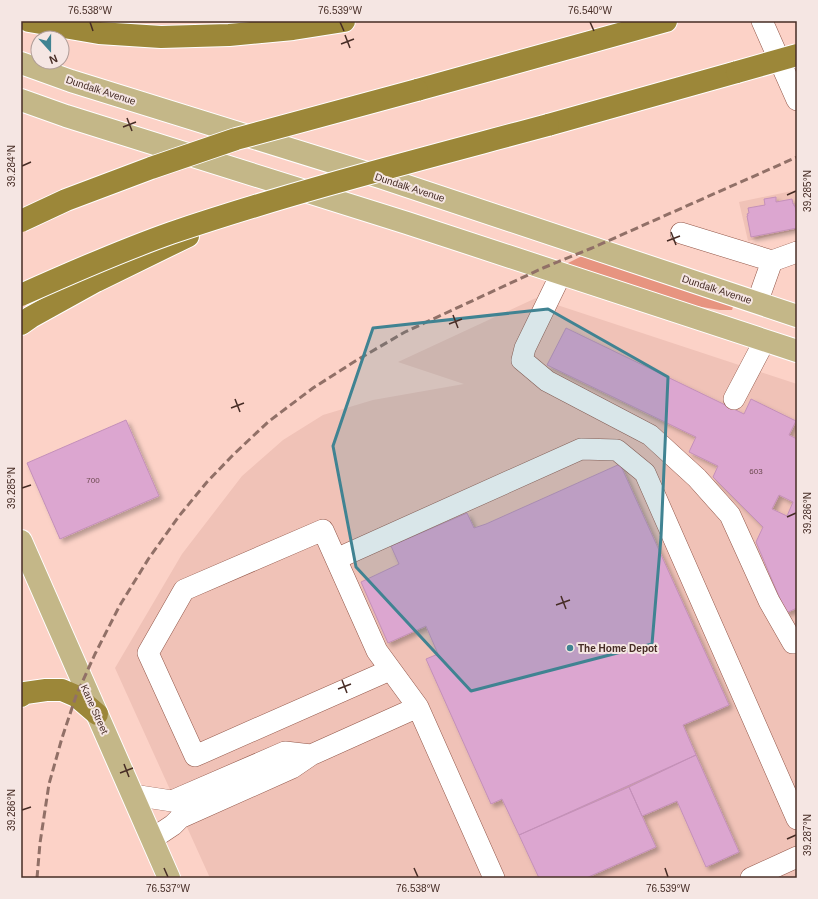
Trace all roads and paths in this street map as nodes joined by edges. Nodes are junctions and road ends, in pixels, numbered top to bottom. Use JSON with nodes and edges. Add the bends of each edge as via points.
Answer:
{"nodes":[{"id":1,"x":29,"y":21,"type":"edge"},
{"id":2,"x":344,"y":21,"type":"edge"},
{"id":3,"x":666,"y":21,"type":"edge"},
{"id":4,"x":762,"y":21,"type":"edge"},
{"id":5,"x":797,"y":54,"type":"edge"},
{"id":6,"x":21,"y":63,"type":"edge"},
{"id":7,"x":21,"y":100,"type":"edge"},
{"id":8,"x":797,"y":100,"type":"edge"},
{"id":9,"x":262,"y":204,"type":"junction"},
{"id":10,"x":21,"y":221,"type":"edge"},
{"id":11,"x":681,"y":233,"type":"dead end"},
{"id":12,"x":797,"y":252,"type":"edge"},
{"id":13,"x":772,"y":261,"type":"junction"},
{"id":14,"x":561,"y":274,"type":"junction"},
{"id":15,"x":21,"y":295,"type":"edge"},
{"id":16,"x":757,"y":303,"type":"junction"},
{"id":17,"x":797,"y":316,"type":"edge"},
{"id":18,"x":21,"y":324,"type":"edge"},
{"id":19,"x":765,"y":340,"type":"junction"},
{"id":20,"x":797,"y":351,"type":"edge"},
{"id":21,"x":734,"y":399,"type":"dead end"},
{"id":22,"x":21,"y":541,"type":"edge"},
{"id":23,"x":336,"y":559,"type":"junction"},
{"id":24,"x":797,"y":643,"type":"edge"},
{"id":25,"x":390,"y":670,"type":"junction"},
{"id":26,"x":21,"y":696,"type":"edge"},
{"id":27,"x":418,"y":707,"type":"junction"},
{"id":28,"x":97,"y":714,"type":"junction"},
{"id":29,"x":311,"y":755,"type":"junction"},
{"id":30,"x":133,"y":795,"type":"junction"},
{"id":31,"x":797,"y":819,"type":"edge"},
{"id":32,"x":152,"y":839,"type":"junction"},
{"id":33,"x":797,"y":857,"type":"edge"},
{"id":34,"x":169,"y":878,"type":"edge"},
{"id":35,"x":494,"y":878,"type":"edge"},
{"id":36,"x":750,"y":878,"type":"edge"}],
"edges":[{"from":1,"to":2,"type":"highway","via":[[99,33],[160,37],[229,35]]},
{"from":3,"to":10,"type":"highway","bridge":true,"via":[[236,140],[123,178]]},
{"from":4,"to":8,"type":"street"},
{"from":5,"to":9,"type":"highway","bridge":true},
{"from":6,"to":16,"type":"main road","name":"Dundalk Avenue","via":[[380,177]]},
{"from":7,"to":14,"type":"main road"},
{"from":9,"to":15,"type":"highway","bridge":true,"via":[[97,261]]},
{"from":9,"to":18,"type":"highway","bridge":true,"via":[[173,242]]},
{"from":11,"to":13,"type":"street"},
{"from":12,"to":13,"type":"street"},
{"from":13,"to":16,"type":"street"},
{"from":14,"to":19,"type":"main road"},
{"from":14,"to":24,"type":"street","via":[[524,348],[522,360],[548,381],[650,435],[697,478],[730,516],[769,601],[793,643]]},
{"from":16,"to":17,"type":"main road","name":"Dundalk Avenue"},
{"from":19,"to":20,"type":"main road"},
{"from":19,"to":21,"type":"street"},
{"from":22,"to":28,"type":"main road","name":"Kane Street"},
{"from":23,"to":25,"type":"street","via":[[377,652]]},
{"from":23,"to":25,"type":"street","via":[[323,530],[184,590],[148,653],[195,756]]},
{"from":23,"to":31,"type":"street","via":[[581,449],[617,450],[645,473]]},
{"from":25,"to":27,"type":"street"},
{"from":26,"to":28,"type":"highway","via":[[25,693],[62,690],[76,696]]},
{"from":27,"to":29,"type":"street"},
{"from":27,"to":35,"type":"street"},
{"from":28,"to":30,"type":"main road","name":"Kane Street"},
{"from":29,"to":30,"type":"street","via":[[285,752],[172,801]]},
{"from":29,"to":32,"type":"street","via":[[292,768],[180,818]]},
{"from":30,"to":32,"type":"main road","name":"Kane Street"},
{"from":32,"to":34,"type":"main road","name":"Kane Street"},
{"from":33,"to":36,"type":"street"}]}
